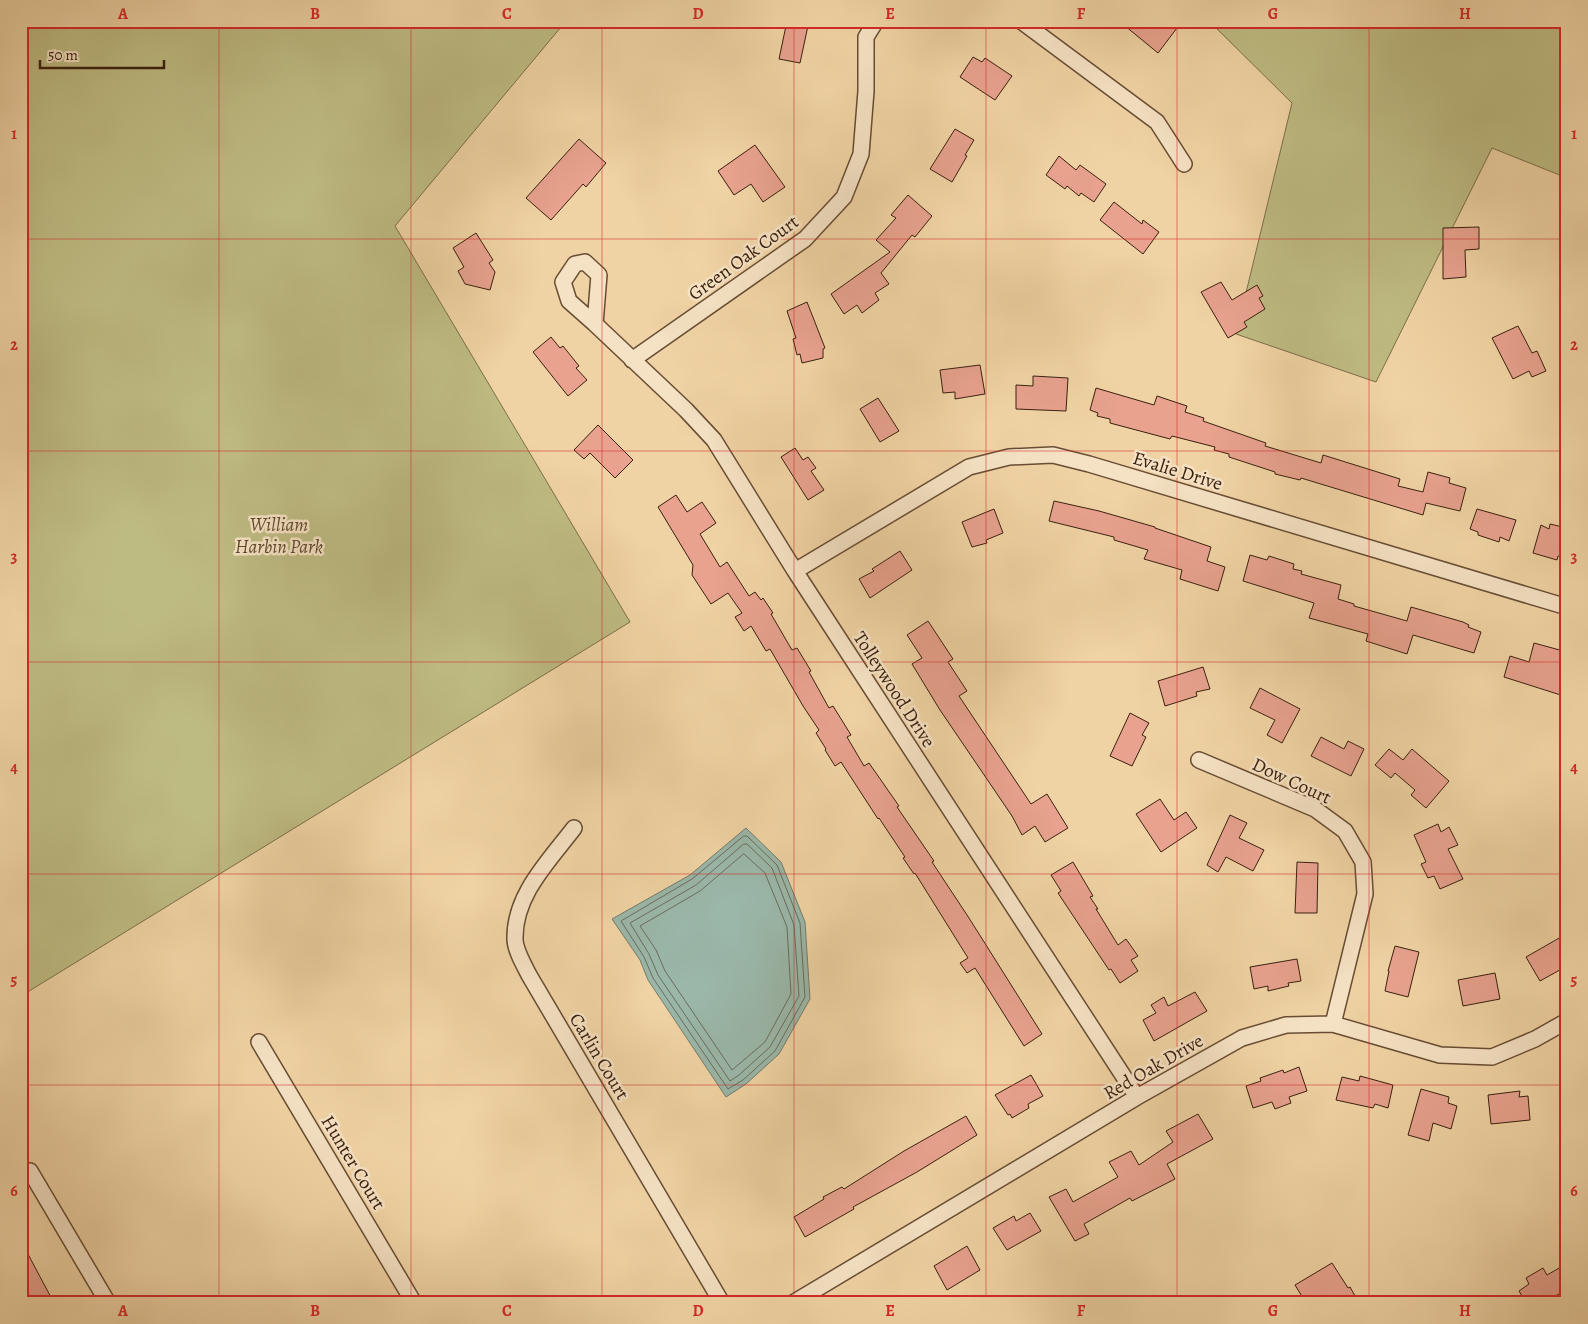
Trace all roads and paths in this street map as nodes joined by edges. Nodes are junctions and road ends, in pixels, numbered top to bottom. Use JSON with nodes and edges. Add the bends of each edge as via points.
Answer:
{"nodes":[{"id":1,"x":876,"y":21,"type":"edge"},
{"id":2,"x":1021,"y":21,"type":"edge"},
{"id":3,"x":1184,"y":164,"type":"dead end"},
{"id":4,"x":595,"y":324,"type":"dead end"},
{"id":5,"x":632,"y":360,"type":"junction"},
{"id":6,"x":795,"y":571,"type":"junction"},
{"id":7,"x":1567,"y":607,"type":"edge"},
{"id":8,"x":1199,"y":760,"type":"dead end"},
{"id":9,"x":574,"y":828,"type":"dead end"},
{"id":10,"x":1567,"y":1021,"type":"edge"},
{"id":11,"x":1333,"y":1024,"type":"junction"},
{"id":12,"x":259,"y":1042,"type":"dead end"},
{"id":13,"x":1137,"y":1097,"type":"junction"},
{"id":14,"x":30,"y":1172,"type":"dead end"},
{"id":15,"x":108,"y":1303,"type":"edge"},
{"id":16,"x":414,"y":1303,"type":"edge"},
{"id":17,"x":722,"y":1303,"type":"edge"},
{"id":18,"x":792,"y":1303,"type":"edge"}],
"edges":[{"from":1,"to":5,"type":"street","name":"Green Oak Court","via":[[866,38],[866,91],[860,154],[844,197],[805,239]]},
{"from":2,"to":3,"type":"street","via":[[1157,122]]},
{"from":4,"to":5,"type":"street","name":"Tolleywood Drive"},
{"from":5,"to":6,"type":"street","name":"Tolleywood Drive","via":[[714,440]]},
{"from":6,"to":7,"type":"street","name":"Evalie Drive","via":[[969,466],[1009,457],[1053,455]]},
{"from":6,"to":13,"type":"street","name":"Tolleywood Drive"},
{"from":8,"to":11,"type":"street","name":"Dow Court","via":[[1315,809],[1345,831],[1363,862],[1365,894]]},
{"from":9,"to":17,"type":"street","name":"Carlin Court","via":[[528,889],[517,914],[515,941],[528,976]]},
{"from":10,"to":11,"type":"street","name":"Red Oak Drive","via":[[1492,1057],[1440,1055]]},
{"from":11,"to":13,"type":"street","name":"Red Oak Drive","via":[[1286,1025],[1242,1038]]},
{"from":12,"to":16,"type":"street","name":"Hunter Court"},
{"from":13,"to":18,"type":"street","name":"Red Oak Drive"},
{"from":14,"to":15,"type":"street"}]}
